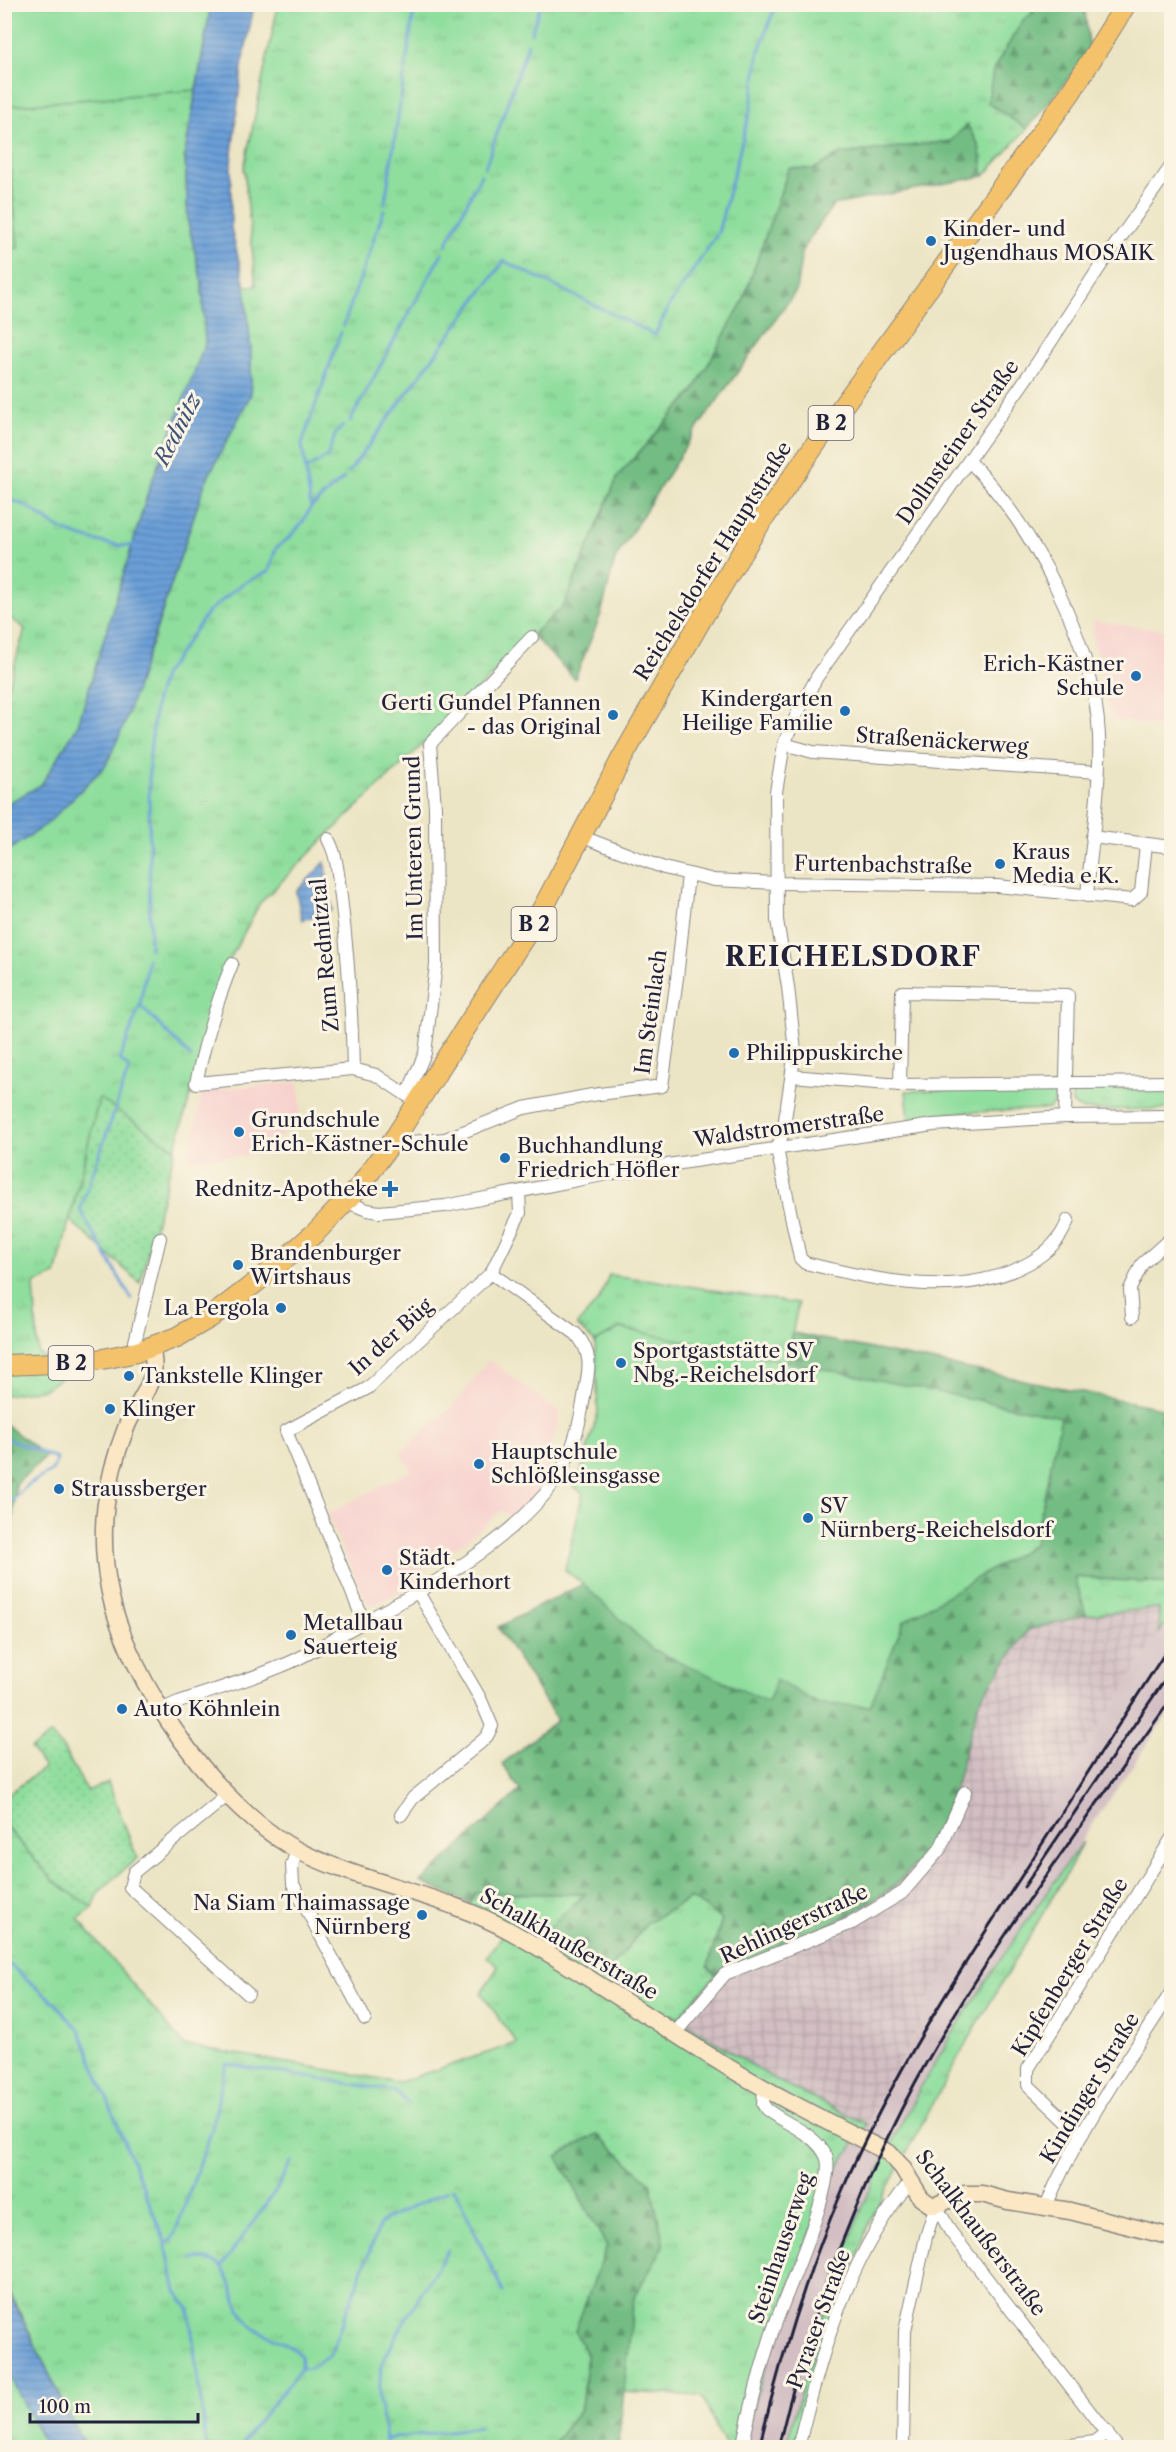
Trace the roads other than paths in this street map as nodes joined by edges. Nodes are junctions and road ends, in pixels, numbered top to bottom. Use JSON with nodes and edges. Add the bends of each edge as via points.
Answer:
{"nodes":[{"id":1,"x":1126,"y":4,"type":"edge"},
{"id":2,"x":1172,"y":165,"type":"edge"},
{"id":3,"x":969,"y":460,"type":"junction"},
{"id":4,"x":532,"y":637,"type":"dead end"},
{"id":5,"x":784,"y":744,"type":"junction"},
{"id":6,"x":1097,"y":772,"type":"junction"},
{"id":7,"x":580,"y":836,"type":"junction"},
{"id":8,"x":1092,"y":837,"type":"junction"},
{"id":9,"x":328,"y":839,"type":"dead end"},
{"id":10,"x":1146,"y":844,"type":"junction"},
{"id":11,"x":1172,"y":847,"type":"edge"},
{"id":12,"x":688,"y":875,"type":"junction"},
{"id":13,"x":776,"y":884,"type":"junction"},
{"id":14,"x":1087,"y":896,"type":"junction"},
{"id":15,"x":232,"y":964,"type":"dead end"},
{"id":16,"x":353,"y":1069,"type":"junction"},
{"id":17,"x":792,"y":1076,"type":"junction"},
{"id":18,"x":1172,"y":1082,"type":"edge"},
{"id":19,"x":1065,"y":1083,"type":"junction"},
{"id":20,"x":900,"y":1086,"type":"junction"},
{"id":21,"x":412,"y":1099,"type":"junction"},
{"id":22,"x":1172,"y":1116,"type":"edge"},
{"id":23,"x":1065,"y":1117,"type":"junction"},
{"id":24,"x":396,"y":1136,"type":"junction"},
{"id":25,"x":777,"y":1149,"type":"junction"},
{"id":26,"x":519,"y":1192,"type":"junction"},
{"id":27,"x":347,"y":1202,"type":"junction"},
{"id":28,"x":1068,"y":1220,"type":"dead end"},
{"id":29,"x":160,"y":1238,"type":"dead end"},
{"id":30,"x":1172,"y":1238,"type":"edge"},
{"id":31,"x":491,"y":1273,"type":"junction"},
{"id":32,"x":1132,"y":1317,"type":"dead end"},
{"id":33,"x":144,"y":1350,"type":"junction"},
{"id":34,"x":4,"y":1365,"type":"edge"},
{"id":35,"x":419,"y":1594,"type":"junction"},
{"id":36,"x":364,"y":1622,"type":"junction"},
{"id":37,"x":161,"y":1710,"type":"junction"},
{"id":38,"x":965,"y":1792,"type":"dead end"},
{"id":39,"x":228,"y":1795,"type":"junction"},
{"id":40,"x":401,"y":1815,"type":"dead end"},
{"id":41,"x":1172,"y":1839,"type":"edge"},
{"id":42,"x":297,"y":1850,"type":"junction"},
{"id":43,"x":1172,"y":1991,"type":"edge"},
{"id":44,"x":248,"y":1994,"type":"dead end"},
{"id":45,"x":365,"y":2019,"type":"dead end"},
{"id":46,"x":675,"y":2033,"type":"junction"},
{"id":47,"x":764,"y":2089,"type":"junction"},
{"id":48,"x":1083,"y":2133,"type":"junction"},
{"id":49,"x":911,"y":2181,"type":"junction"},
{"id":50,"x":936,"y":2205,"type":"junction"},
{"id":51,"x":1046,"y":2206,"type":"junction"},
{"id":52,"x":1172,"y":2237,"type":"edge"},
{"id":53,"x":1107,"y":2432,"type":"junction"},
{"id":54,"x":741,"y":2448,"type":"edge"},
{"id":55,"x":798,"y":2448,"type":"edge"},
{"id":56,"x":903,"y":2448,"type":"edge"},
{"id":57,"x":1049,"y":2448,"type":"edge"},
{"id":58,"x":1118,"y":2448,"type":"edge"}],
"edges":[{"from":1,"to":7,"type":"main road","name":"Reichelsdorfer Hauptstraße","number":"B 2","via":[[1071,92],[755,531]]},
{"from":2,"to":3,"type":"street","name":"Dollnsteiner Straße"},
{"from":3,"to":5,"type":"street","name":"Dollnsteiner Straße","via":[[817,677]]},
{"from":3,"to":6,"type":"street","via":[[1008,504],[1034,542],[1073,626],[1094,699],[1099,736]]},
{"from":4,"to":21,"type":"street","name":"Im Unteren Grund","via":[[430,744],[435,807],[436,965],[425,1053]]},
{"from":5,"to":6,"type":"street","name":"Straßenäckerweg","via":[[813,752]]},
{"from":5,"to":13,"type":"street","name":"Dollnsteiner Straße","via":[[776,792]]},
{"from":6,"to":8,"type":"street"},
{"from":7,"to":12,"type":"street","name":"Furtenbachstraße"},
{"from":7,"to":21,"type":"main road","name":"Reichelsdorfer Hauptstraße","number":"B 2","via":[[543,908]]},
{"from":8,"to":10,"type":"street"},
{"from":8,"to":14,"type":"street"},
{"from":9,"to":16,"type":"street","name":"Zum Rednitztal","via":[[335,852],[343,915]]},
{"from":10,"to":11,"type":"street"},
{"from":10,"to":14,"type":"street","name":"Furtenbachstraße","via":[[1141,891],[1132,900]]},
{"from":12,"to":13,"type":"street","name":"Furtenbachstraße"},
{"from":12,"to":24,"type":"street","name":"Im Steinlach","via":[[662,1086],[524,1108],[446,1139],[411,1142]]},
{"from":13,"to":14,"type":"street","name":"Furtenbachstraße","via":[[963,885]]},
{"from":13,"to":17,"type":"street","name":"Dollnsteiner Straße","via":[[777,920],[795,1051]]},
{"from":15,"to":16,"type":"street","via":[[218,997],[196,1083]]},
{"from":16,"to":21,"type":"street","via":[[376,1075]]},
{"from":17,"to":20,"type":"street","name":"Waldstromerstraße"},
{"from":17,"to":25,"type":"street","name":"Dollnsteiner Straße"},
{"from":18,"to":19,"type":"street","name":"Waldstromerstraße"},
{"from":19,"to":20,"type":"street","name":"Waldstromerstraße"},
{"from":19,"to":20,"type":"street","via":[[1068,995],[902,992]]},
{"from":19,"to":23,"type":"street"},
{"from":21,"to":24,"type":"main road","name":"Reichelsdorfer Hauptstraße","number":"B 2"},
{"from":22,"to":23,"type":"street","name":"Waldstromerstraße"},
{"from":23,"to":25,"type":"street","name":"Waldstromerstraße","via":[[933,1125]]},
{"from":24,"to":27,"type":"main road","name":"Reichelsdorfer Hauptstraße","number":"B 2"},
{"from":25,"to":26,"type":"street","name":"Waldstromerstraße","via":[[608,1174]]},
{"from":25,"to":28,"type":"street","via":[[796,1249],[805,1263],[869,1278],[936,1284],[975,1282],[1007,1274],[1034,1261],[1056,1243]]},
{"from":26,"to":27,"type":"street","name":"Waldstromerstraße","via":[[445,1206],[379,1212]]},
{"from":26,"to":31,"type":"street","name":"In der Büg","via":[[520,1213]]},
{"from":27,"to":33,"type":"main road","name":"Reichelsdorfer Hauptstraße","number":"B 2","via":[[304,1243],[211,1317],[182,1335]]},
{"from":29,"to":33,"type":"street","via":[[135,1342]]},
{"from":30,"to":32,"type":"street","via":[[1142,1264],[1130,1289]]},
{"from":31,"to":35,"type":"street","via":[[586,1345],[589,1362],[582,1411],[563,1466],[546,1493],[471,1561]]},
{"from":31,"to":36,"type":"street","name":"In der Büg","via":[[368,1388],[286,1431]]},
{"from":33,"to":34,"type":"main road","name":"Reichelsdorfer Hauptstraße","number":"B 2","via":[[83,1362]]},
{"from":33,"to":37,"type":"main road","name":"Schalkhaußerstraße","via":[[154,1365],[153,1376],[124,1431],[107,1490],[103,1533],[109,1590],[120,1630]]},
{"from":35,"to":36,"type":"street"},
{"from":35,"to":40,"type":"street","via":[[492,1726],[481,1742],[413,1797]]},
{"from":36,"to":37,"type":"street","via":[[281,1667]]},
{"from":37,"to":39,"type":"main road","name":"Schalkhaußerstraße"},
{"from":38,"to":46,"type":"street","name":"Rehlingerstraße","via":[[940,1849],[902,1893],[852,1923],[725,1974]]},
{"from":39,"to":42,"type":"main road","name":"Schalkhaußerstraße"},
{"from":39,"to":44,"type":"street","via":[[134,1872],[130,1887]]},
{"from":41,"to":48,"type":"street","name":"Kipfenberger Straße","via":[[1028,2069],[1028,2085]]},
{"from":42,"to":45,"type":"street","via":[[291,1865],[293,1884]]},
{"from":42,"to":46,"type":"main road","name":"Schalkhaußerstraße","via":[[492,1922]]},
{"from":43,"to":48,"type":"street","name":"Kindinger Straße"},
{"from":46,"to":47,"type":"main road","name":"Schalkhaußerstraße"},
{"from":47,"to":49,"type":"main road","name":"Schalkhaußerstraße","via":[[889,2153]]},
{"from":47,"to":54,"type":"street","name":"Steinhauserweg","via":[[766,2109],[809,2135],[826,2156],[829,2168],[823,2197],[772,2332]]},
{"from":48,"to":51,"type":"street","name":"Kindinger Straße"},
{"from":49,"to":50,"type":"main road","name":"Schalkhaußerstraße","via":[[921,2198]]},
{"from":49,"to":55,"type":"street","name":"Pyraser Straße","via":[[861,2254],[817,2372]]},
{"from":50,"to":51,"type":"main road","via":[[973,2193]]},
{"from":50,"to":53,"type":"street","name":"Schalkhaußerstraße","via":[[950,2231]]},
{"from":50,"to":56,"type":"street","via":[[905,2331]]},
{"from":51,"to":52,"type":"main road"},
{"from":53,"to":57,"type":"street","via":[[1094,2442]]},
{"from":53,"to":58,"type":"street","name":"Schalkhaußerstraße"}]}
